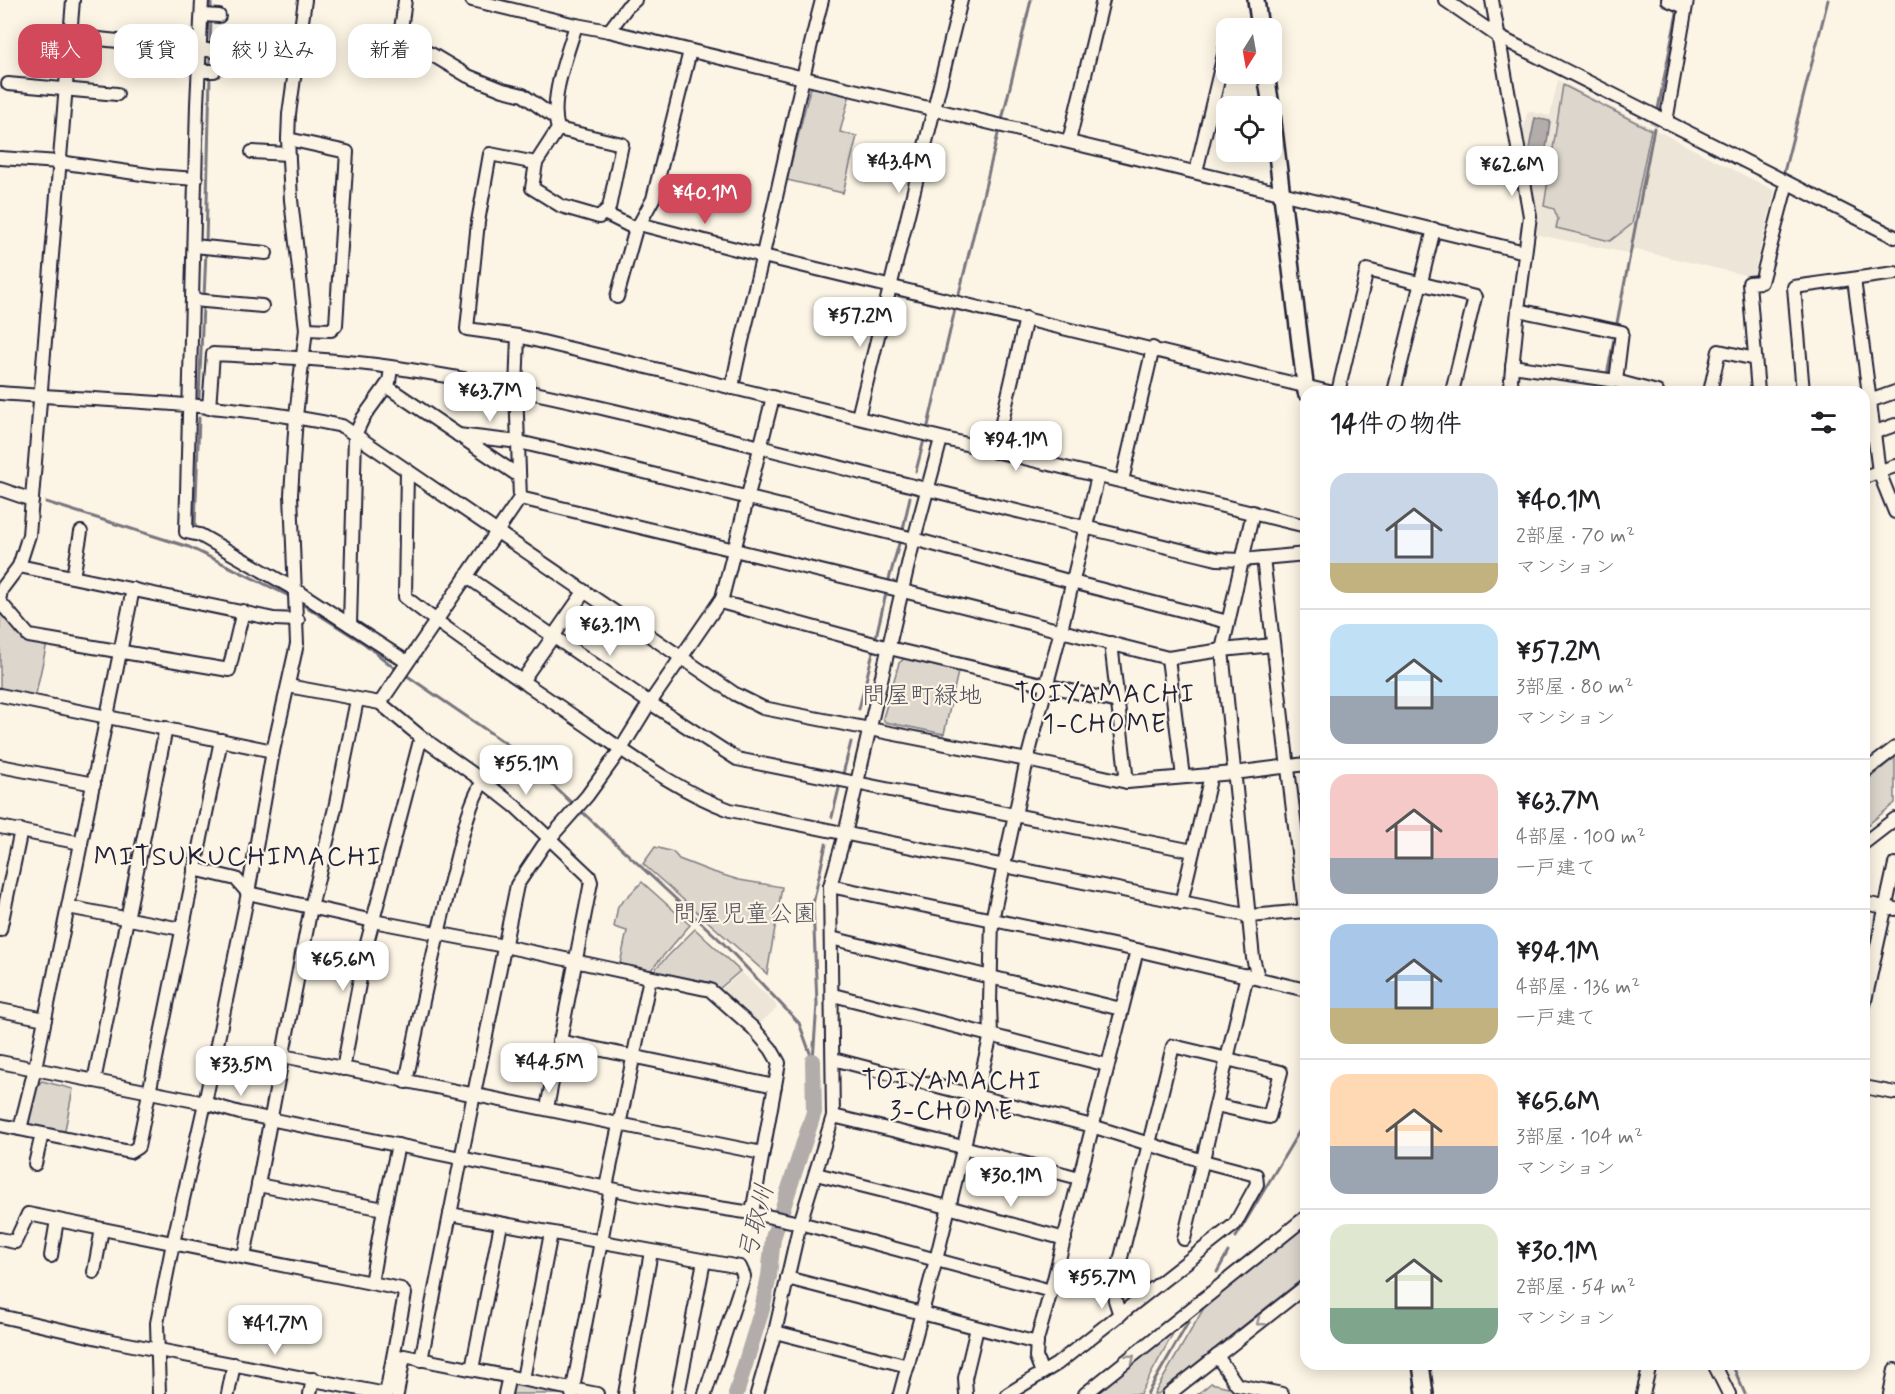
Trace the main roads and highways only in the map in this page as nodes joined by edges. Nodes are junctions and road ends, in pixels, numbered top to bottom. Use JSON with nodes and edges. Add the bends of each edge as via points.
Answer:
{"nodes":[{"id":1,"x":1256,"y":0,"type":"edge"},
{"id":2,"x":1259,"y":18,"type":"edge"},
{"id":3,"x":1279,"y":162,"type":"edge"},
{"id":4,"x":1306,"y":386,"type":"edge"},
{"id":5,"x":1422,"y":1370,"type":"edge"},
{"id":6,"x":1425,"y":1394,"type":"edge"}],
"edges":[{"from":1,"to":2,"type":"main road"},
{"from":3,"to":4,"type":"main road"},
{"from":5,"to":6,"type":"main road"}]}
